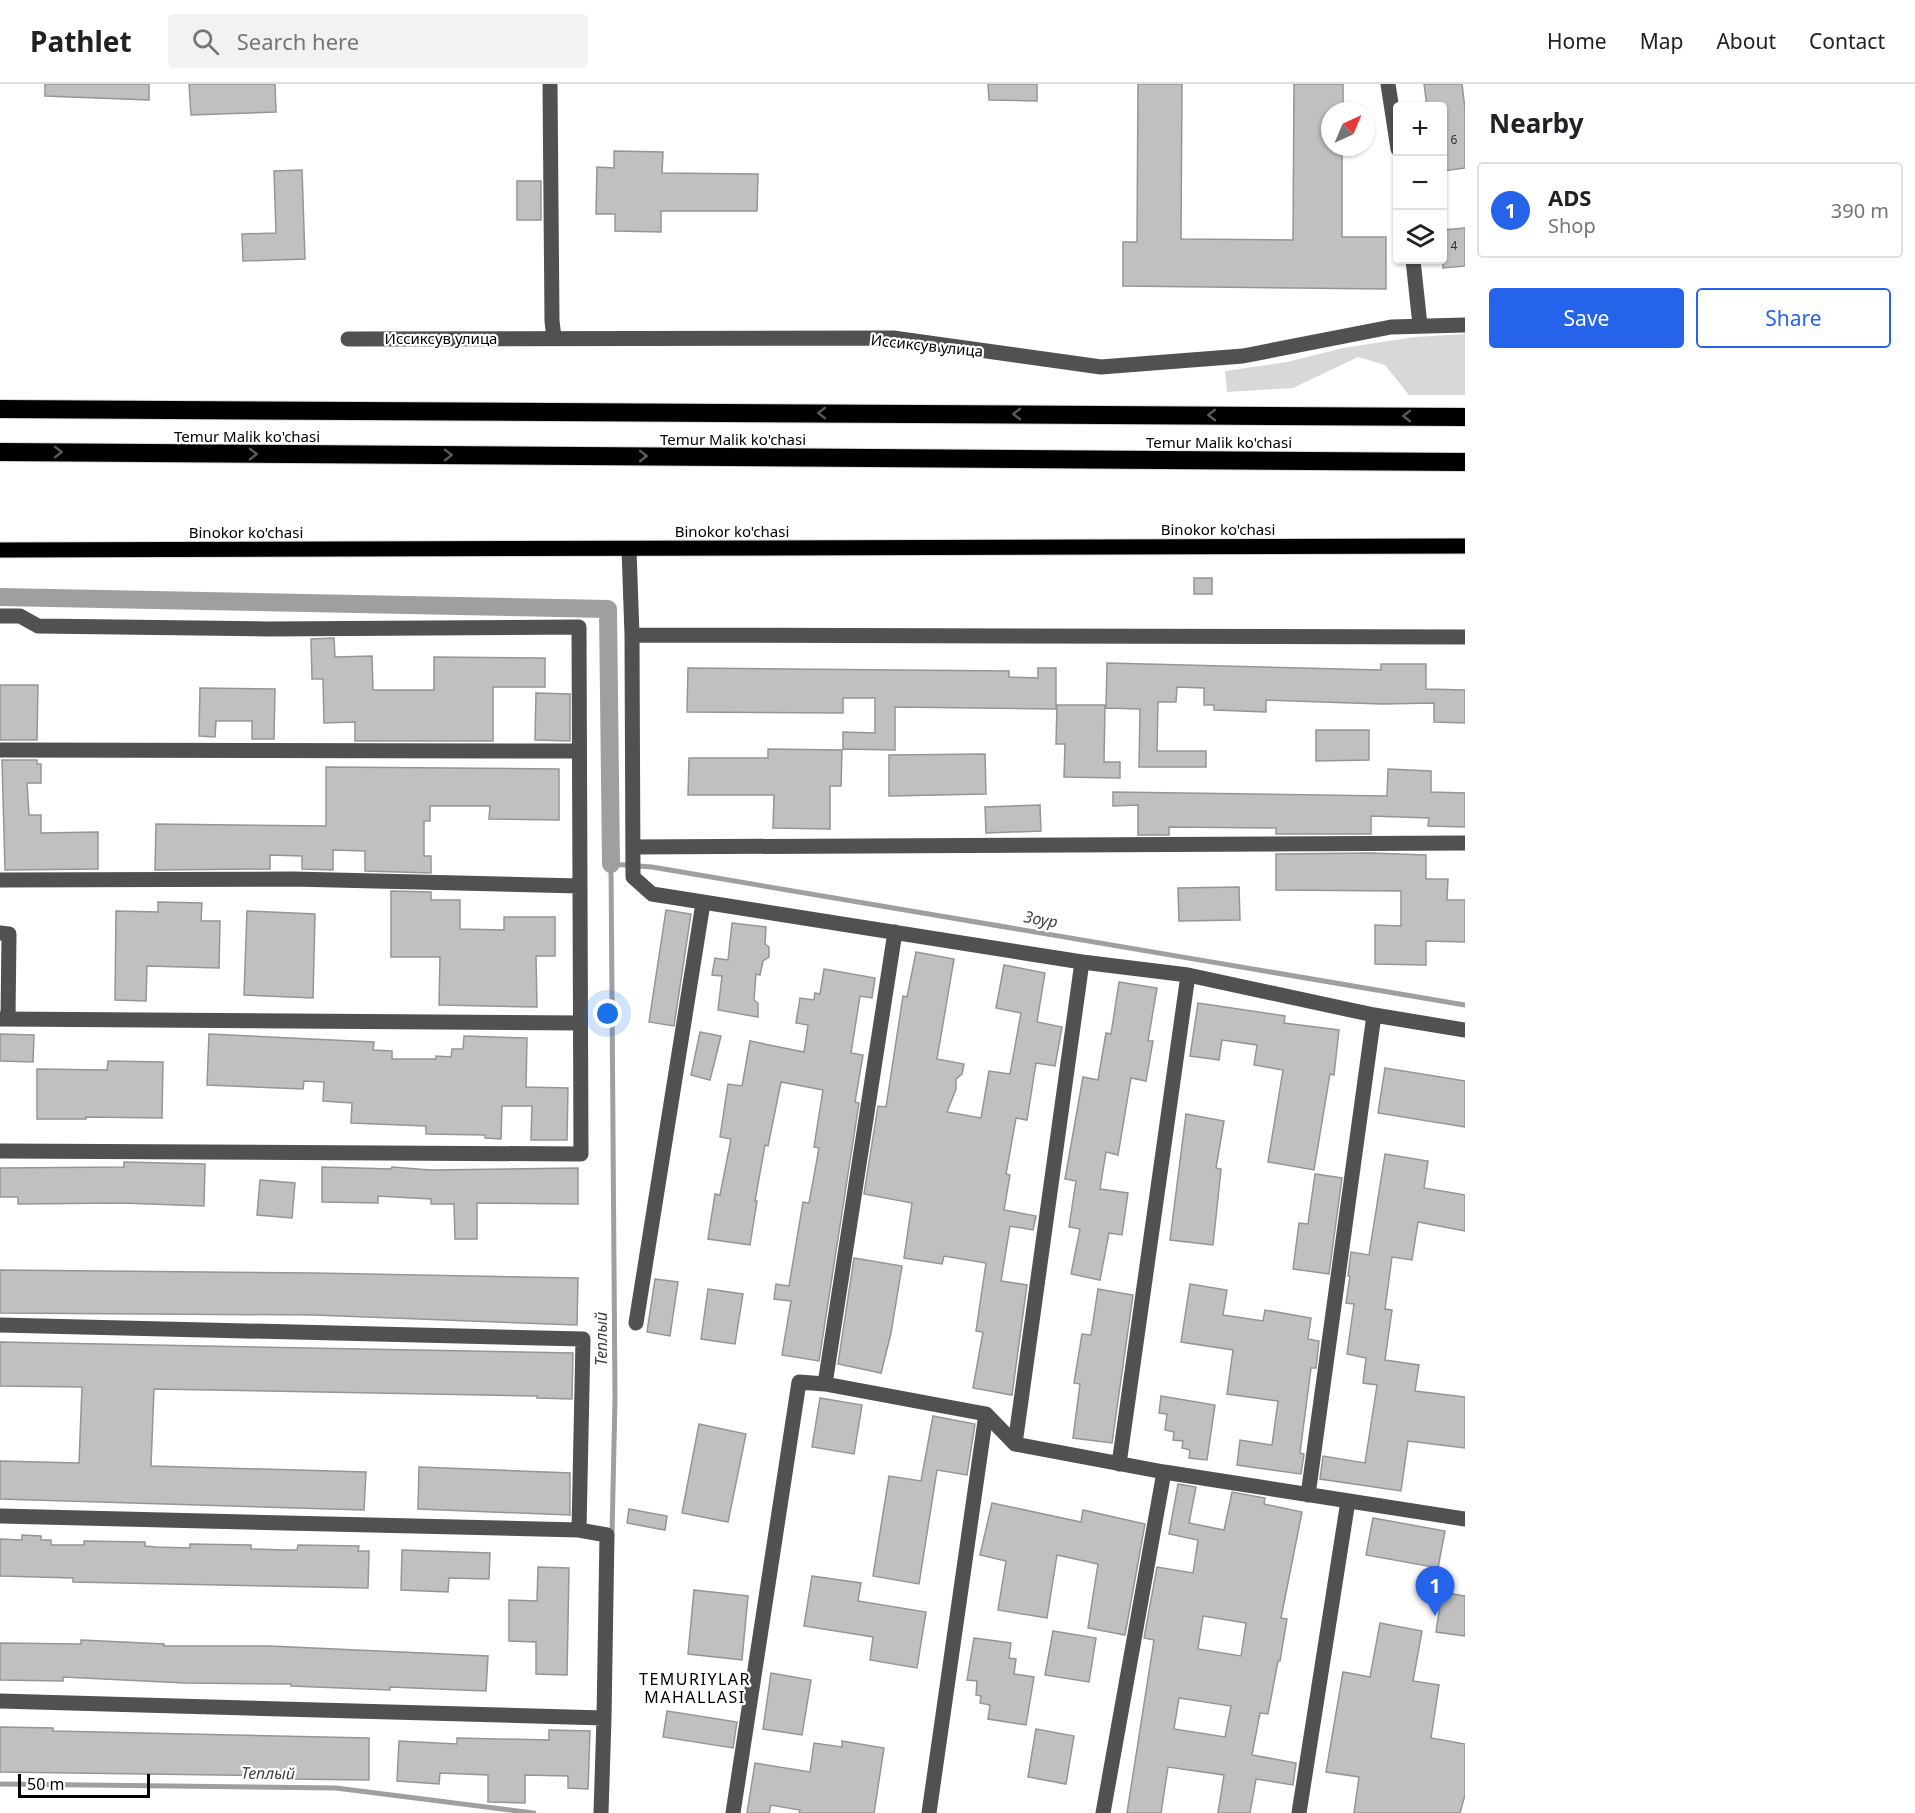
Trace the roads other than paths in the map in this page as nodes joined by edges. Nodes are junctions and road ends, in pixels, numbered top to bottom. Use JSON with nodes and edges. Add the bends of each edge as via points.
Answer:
{"nodes":[{"id":1,"x":550,"y":84,"type":"edge"},
{"id":2,"x":1388,"y":84,"type":"edge"},
{"id":3,"x":1393,"y":116,"type":"edge"},
{"id":4,"x":1413,"y":264,"type":"edge"},
{"id":5,"x":1465,"y":325,"type":"edge"},
{"id":6,"x":1420,"y":326,"type":"junction"},
{"id":7,"x":554,"y":338,"type":"junction"},
{"id":8,"x":348,"y":339,"type":"dead end"},
{"id":9,"x":0,"y":409,"type":"edge"},
{"id":10,"x":1465,"y":417,"type":"edge"},
{"id":11,"x":0,"y":452,"type":"edge"},
{"id":12,"x":1465,"y":462,"type":"edge"},
{"id":13,"x":1465,"y":546,"type":"edge"},
{"id":14,"x":629,"y":549,"type":"junction"},
{"id":15,"x":0,"y":550,"type":"edge"},
{"id":16,"x":0,"y":616,"type":"edge"},
{"id":17,"x":632,"y":634,"type":"junction"},
{"id":18,"x":1465,"y":637,"type":"edge"},
{"id":19,"x":0,"y":750,"type":"edge"},
{"id":20,"x":579,"y":752,"type":"junction"},
{"id":21,"x":1465,"y":843,"type":"edge"},
{"id":22,"x":633,"y":847,"type":"junction"},
{"id":23,"x":0,"y":880,"type":"edge"},
{"id":24,"x":579,"y":886,"type":"junction"},
{"id":25,"x":703,"y":903,"type":"junction"},
{"id":26,"x":895,"y":932,"type":"junction"},
{"id":27,"x":0,"y":933,"type":"edge"},
{"id":28,"x":1082,"y":962,"type":"junction"},
{"id":29,"x":1188,"y":975,"type":"junction"},
{"id":30,"x":1374,"y":1015,"type":"junction"},
{"id":31,"x":4,"y":1019,"type":"edge"},
{"id":32,"x":580,"y":1023,"type":"junction"},
{"id":33,"x":1465,"y":1030,"type":"edge"},
{"id":34,"x":0,"y":1151,"type":"edge"},
{"id":35,"x":636,"y":1323,"type":"dead end"},
{"id":36,"x":0,"y":1325,"type":"edge"},
{"id":37,"x":825,"y":1384,"type":"junction"},
{"id":38,"x":986,"y":1414,"type":"junction"},
{"id":39,"x":1015,"y":1444,"type":"junction"},
{"id":40,"x":1119,"y":1464,"type":"junction"},
{"id":41,"x":1164,"y":1472,"type":"junction"},
{"id":42,"x":1308,"y":1495,"type":"junction"},
{"id":43,"x":1348,"y":1501,"type":"junction"},
{"id":44,"x":0,"y":1516,"type":"edge"},
{"id":45,"x":1465,"y":1519,"type":"edge"},
{"id":46,"x":579,"y":1530,"type":"junction"},
{"id":47,"x":0,"y":1701,"type":"edge"},
{"id":48,"x":604,"y":1718,"type":"junction"},
{"id":49,"x":602,"y":1813,"type":"edge"},
{"id":50,"x":733,"y":1813,"type":"edge"},
{"id":51,"x":929,"y":1813,"type":"edge"},
{"id":52,"x":1103,"y":1813,"type":"edge"},
{"id":53,"x":1299,"y":1813,"type":"edge"}],
"edges":[{"from":1,"to":7,"type":"street"},
{"from":2,"to":3,"type":"street"},
{"from":4,"to":6,"type":"street"},
{"from":5,"to":6,"type":"street","name":"Иссиксув улица"},
{"from":6,"to":7,"type":"street","name":"Иссиксув улица","via":[[1391,327],[1243,356],[1101,367],[893,339]]},
{"from":7,"to":8,"type":"street","name":"Иссиксув улица"},
{"from":10,"to":9,"type":"highway","name":"Temur Malik ko'chasi","one_way":true},
{"from":11,"to":12,"type":"highway","name":"Temur Malik ko'chasi","one_way":true},
{"from":13,"to":14,"type":"main road","name":"Binokor ko'chasi"},
{"from":14,"to":15,"type":"main road","name":"Binokor ko'chasi"},
{"from":14,"to":17,"type":"street"},
{"from":16,"to":20,"type":"street","via":[[20,616],[38,626],[579,627]]},
{"from":17,"to":18,"type":"street"},
{"from":17,"to":22,"type":"street"},
{"from":19,"to":20,"type":"street"},
{"from":20,"to":24,"type":"street"},
{"from":21,"to":22,"type":"street"},
{"from":22,"to":25,"type":"street","via":[[633,877],[652,894]]},
{"from":23,"to":24,"type":"street","via":[[293,879]]},
{"from":24,"to":32,"type":"street"},
{"from":25,"to":26,"type":"street"},
{"from":25,"to":35,"type":"street"},
{"from":26,"to":28,"type":"street"},
{"from":26,"to":37,"type":"street"},
{"from":27,"to":31,"type":"street","via":[[9,934]]},
{"from":28,"to":29,"type":"street"},
{"from":28,"to":39,"type":"street"},
{"from":29,"to":30,"type":"street"},
{"from":29,"to":40,"type":"street"},
{"from":30,"to":33,"type":"street"},
{"from":30,"to":42,"type":"street"},
{"from":31,"to":32,"type":"street"},
{"from":32,"to":34,"type":"street","via":[[581,1154]]},
{"from":36,"to":46,"type":"street","via":[[583,1339]]},
{"from":37,"to":38,"type":"street"},
{"from":37,"to":50,"type":"street","via":[[799,1382]]},
{"from":38,"to":39,"type":"street"},
{"from":38,"to":51,"type":"street"},
{"from":39,"to":40,"type":"street"},
{"from":40,"to":41,"type":"street"},
{"from":41,"to":42,"type":"street"},
{"from":41,"to":52,"type":"street"},
{"from":42,"to":43,"type":"street"},
{"from":43,"to":45,"type":"street"},
{"from":43,"to":53,"type":"street"},
{"from":44,"to":46,"type":"street"},
{"from":46,"to":48,"type":"street","via":[[607,1535]]},
{"from":47,"to":48,"type":"street"},
{"from":48,"to":49,"type":"street"}]}
